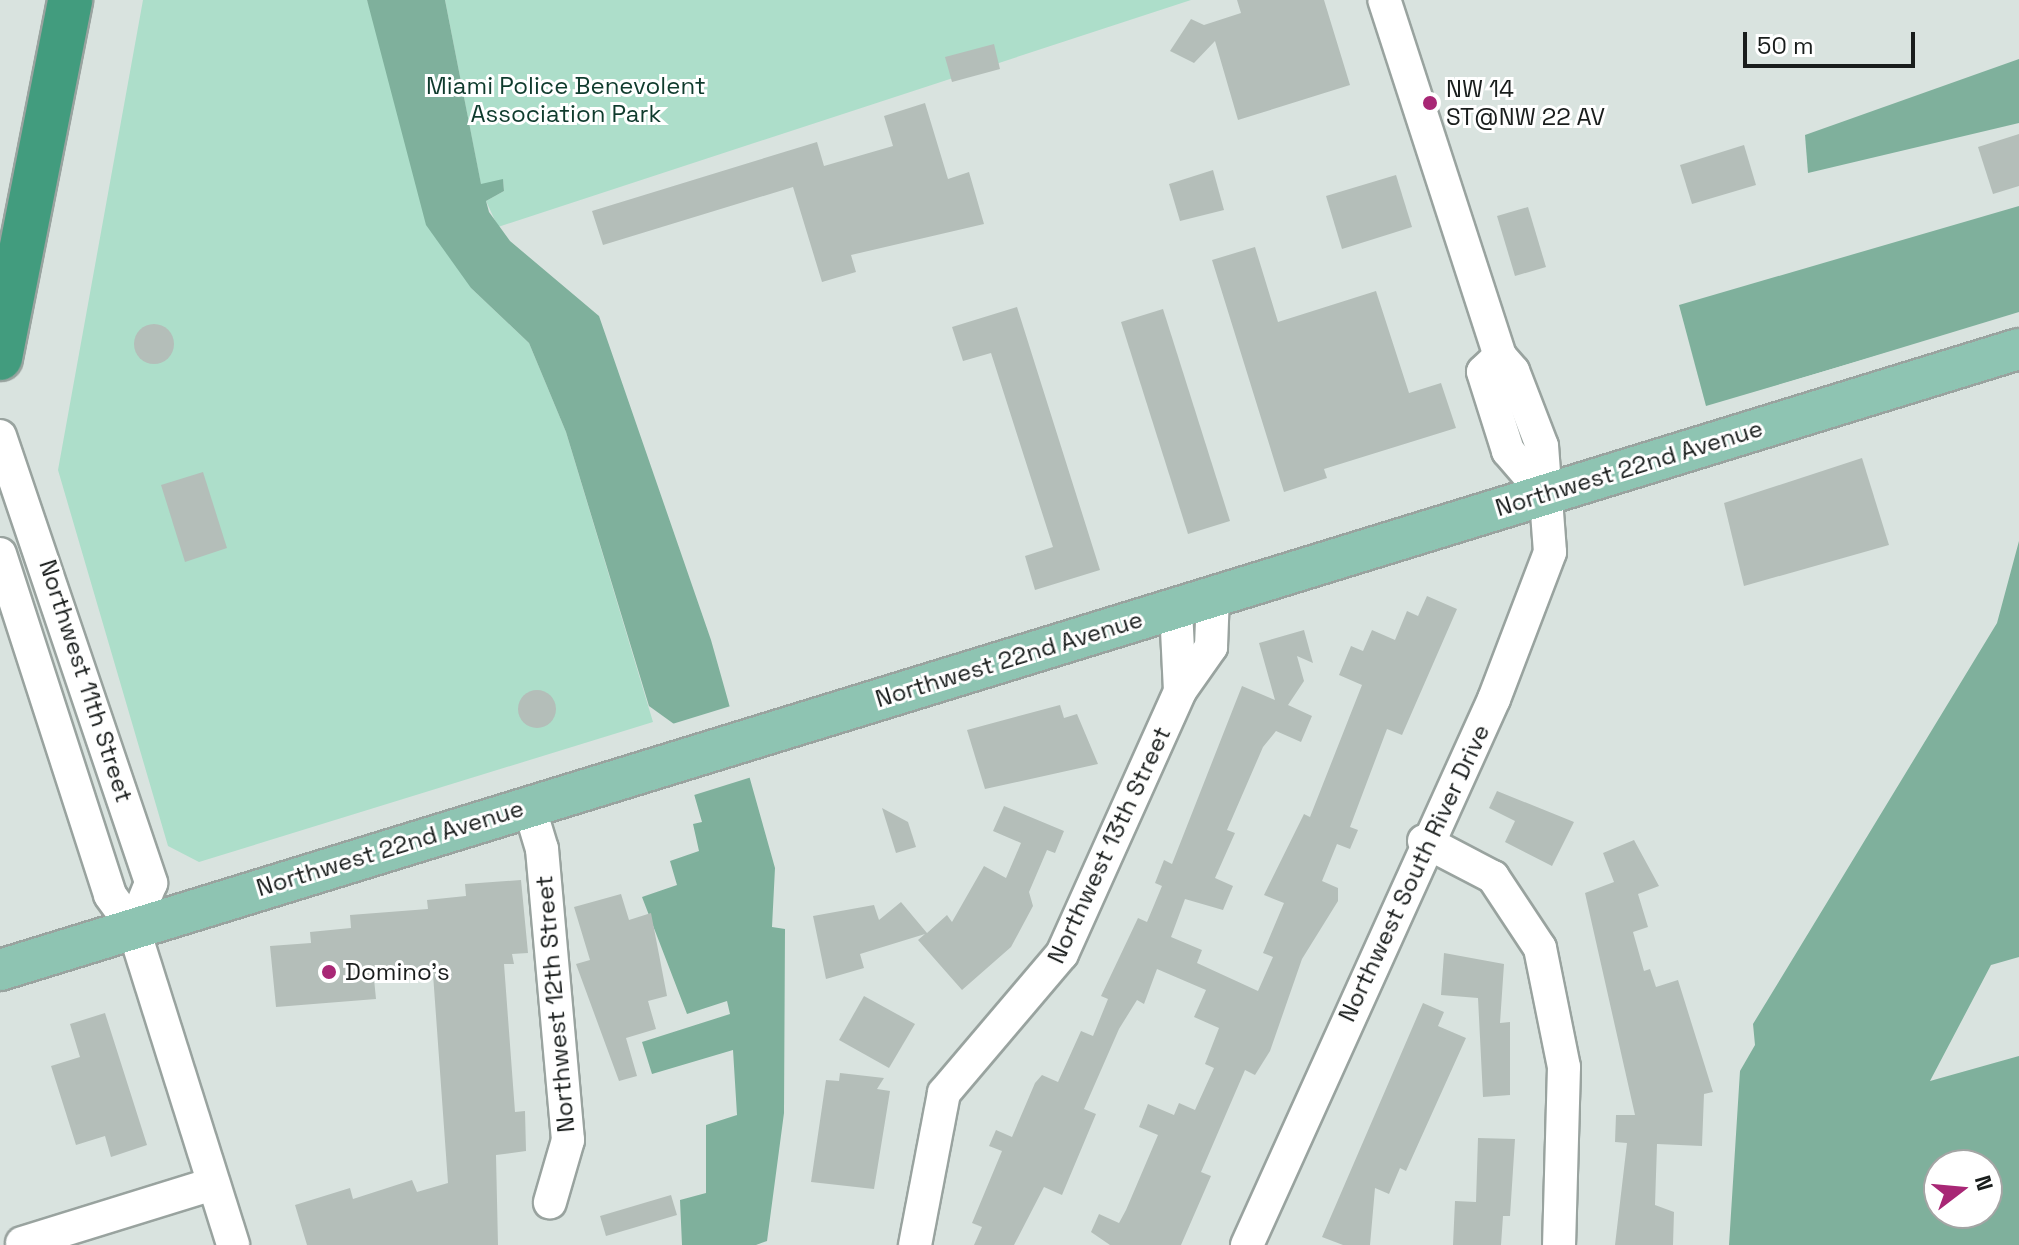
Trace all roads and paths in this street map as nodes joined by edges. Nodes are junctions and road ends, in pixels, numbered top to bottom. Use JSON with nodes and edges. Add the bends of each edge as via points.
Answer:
{"nodes":[{"id":1,"x":70,"y":0,"type":"edge"},
{"id":2,"x":1384,"y":0,"type":"edge"},
{"id":3,"x":2019,"y":349,"type":"edge"},
{"id":4,"x":0,"y":358,"type":"edge"},
{"id":5,"x":0,"y":436,"type":"edge"},
{"id":6,"x":1545,"y":494,"type":"junction"},
{"id":7,"x":0,"y":554,"type":"edge"},
{"id":8,"x":1194,"y":602,"type":"junction"},
{"id":9,"x":529,"y":806,"type":"junction"},
{"id":10,"x":1424,"y":841,"type":"junction"},
{"id":11,"x":133,"y":927,"type":"junction"},
{"id":12,"x":0,"y":970,"type":"edge"},
{"id":13,"x":213,"y":1184,"type":"junction"},
{"id":14,"x":550,"y":1202,"type":"dead end"},
{"id":15,"x":22,"y":1243,"type":"dead end"},
{"id":16,"x":233,"y":1245,"type":"edge"},
{"id":17,"x":915,"y":1245,"type":"edge"},
{"id":18,"x":1247,"y":1245,"type":"edge"},
{"id":19,"x":1559,"y":1245,"type":"edge"}],
"edges":[{"from":1,"to":4,"type":"highway"},
{"from":2,"to":6,"type":"street","via":[[1500,356],[1483,372],[1508,451]]},
{"from":3,"to":6,"type":"main road","name":"Northwest 22nd Avenue"},
{"from":5,"to":11,"type":"street","name":"Northwest 11th Street","via":[[151,883]]},
{"from":6,"to":8,"type":"main road","name":"Northwest 22nd Avenue"},
{"from":6,"to":10,"type":"street","name":"Northwest South River Drive","via":[[1546,566],[1494,699]]},
{"from":7,"to":11,"type":"street","name":"Northwest 11th Street","via":[[110,895]]},
{"from":8,"to":9,"type":"main road","name":"Northwest 22nd Avenue"},
{"from":8,"to":17,"type":"street","name":"Northwest 13th Street","via":[[1180,691],[1062,954],[944,1093]]},
{"from":9,"to":11,"type":"main road","name":"Northwest 22nd Avenue"},
{"from":9,"to":14,"type":"street","name":"Northwest 12th Street","via":[[542,849],[568,1140]]},
{"from":10,"to":18,"type":"street","name":"Northwest South River Drive"},
{"from":10,"to":19,"type":"street","via":[[1493,877],[1518,904],[1540,948],[1564,1067]]},
{"from":11,"to":12,"type":"main road","name":"Northwest 22nd Avenue"},
{"from":11,"to":13,"type":"street","name":"Northwest 11th Street"},
{"from":13,"to":15,"type":"street"},
{"from":13,"to":16,"type":"street","name":"Northwest 11th Street"}]}
